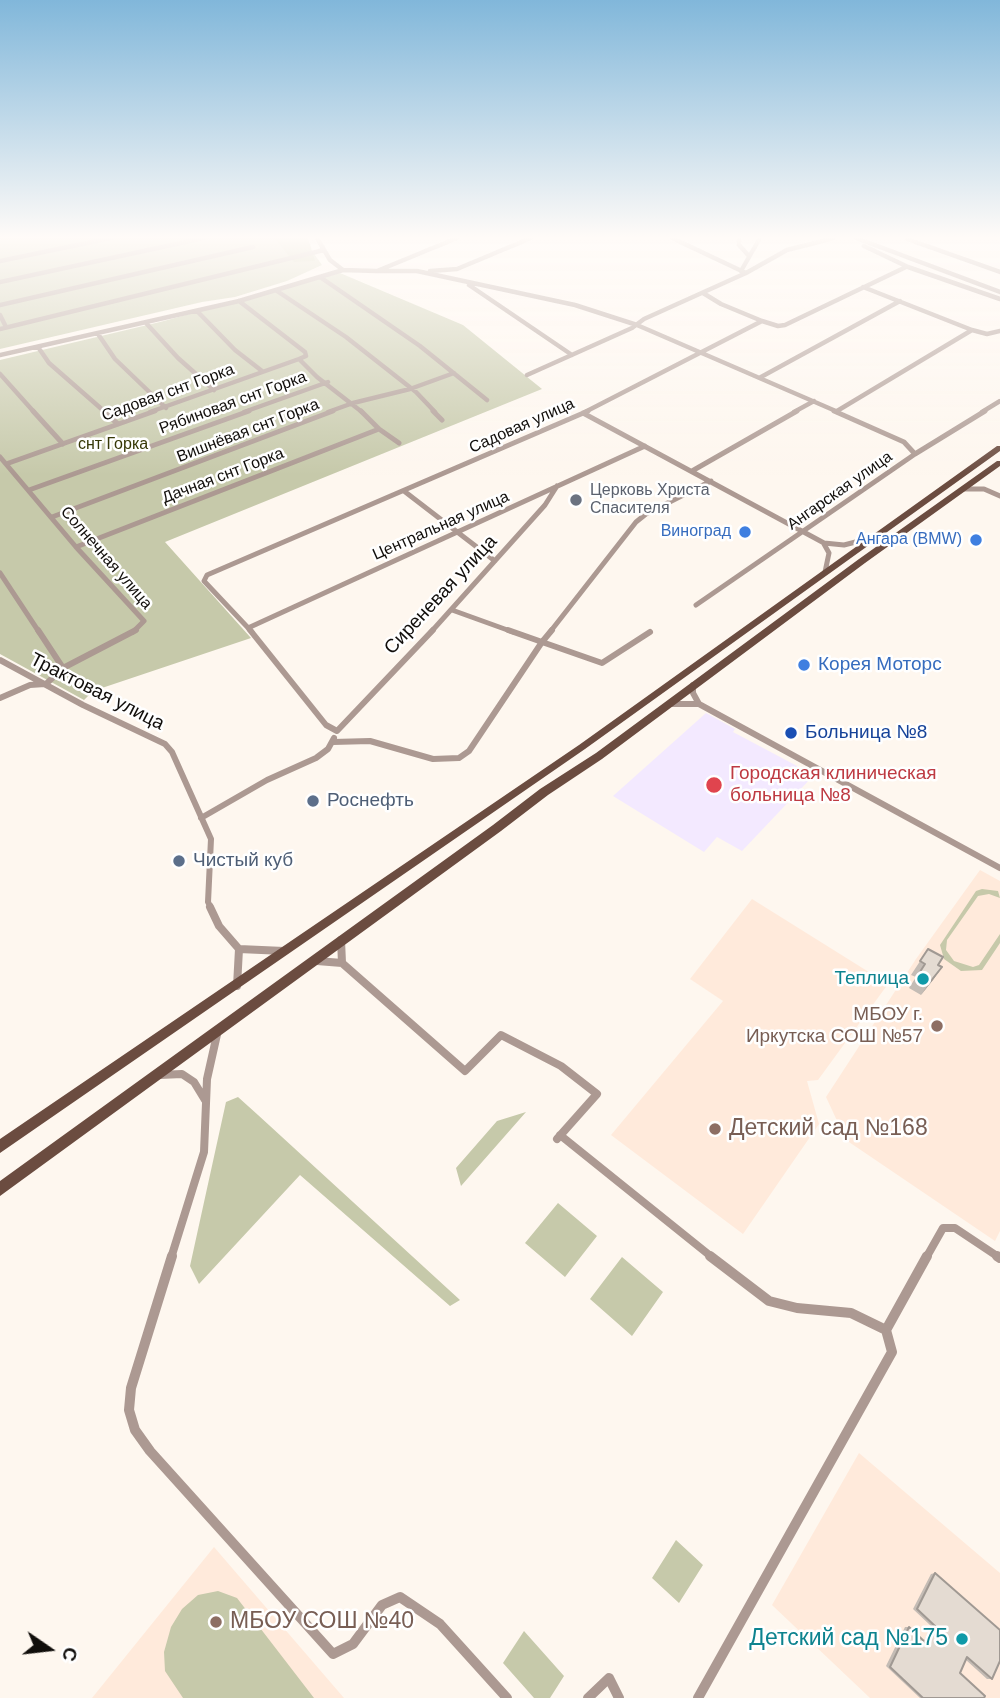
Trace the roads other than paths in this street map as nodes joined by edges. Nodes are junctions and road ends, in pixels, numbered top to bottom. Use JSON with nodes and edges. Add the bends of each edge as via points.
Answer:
{"nodes":[{"id":1,"x":1,"y":317,"type":"edge"},
{"id":2,"x":48,"y":317,"type":"edge"},
{"id":3,"x":170,"y":317,"type":"edge"},
{"id":4,"x":203,"y":317,"type":"edge"},
{"id":5,"x":261,"y":317,"type":"edge"},
{"id":6,"x":316,"y":317,"type":"edge"},
{"id":7,"x":376,"y":317,"type":"edge"},
{"id":8,"x":517,"y":317,"type":"edge"},
{"id":9,"x":613,"y":317,"type":"edge"},
{"id":10,"x":648,"y":317,"type":"edge"},
{"id":11,"x":753,"y":317,"type":"edge"},
{"id":12,"x":801,"y":317,"type":"edge"},
{"id":13,"x":870,"y":317,"type":"edge"},
{"id":14,"x":940,"y":317,"type":"edge"},
{"id":15,"x":762,"y":321,"type":"junction"},
{"id":16,"x":146,"y":323,"type":"junction"},
{"id":17,"x":637,"y":325,"type":"junction"},
{"id":18,"x":6,"y":327,"type":"junction"},
{"id":19,"x":0,"y":329,"type":"edge"},
{"id":20,"x":972,"y":330,"type":"junction"},
{"id":21,"x":1000,"y":331,"type":"edge"},
{"id":22,"x":98,"y":334,"type":"junction"},
{"id":23,"x":38,"y":347,"type":"junction"},
{"id":24,"x":700,"y":351,"type":"junction"},
{"id":25,"x":0,"y":355,"type":"edge"},
{"id":26,"x":572,"y":355,"type":"junction"},
{"id":27,"x":299,"y":359,"type":"junction"},
{"id":28,"x":262,"y":371,"type":"junction"},
{"id":29,"x":454,"y":373,"type":"junction"},
{"id":30,"x":0,"y":374,"type":"edge"},
{"id":31,"x":527,"y":375,"type":"dead end"},
{"id":32,"x":761,"y":377,"type":"junction"},
{"id":33,"x":327,"y":382,"type":"junction"},
{"id":34,"x":410,"y":389,"type":"junction"},
{"id":35,"x":214,"y":390,"type":"junction"},
{"id":36,"x":486,"y":400,"type":"dead end"},
{"id":37,"x":814,"y":401,"type":"junction"},
{"id":38,"x":1000,"y":401,"type":"edge"},
{"id":39,"x":353,"y":403,"type":"junction"},
{"id":40,"x":166,"y":408,"type":"junction"},
{"id":41,"x":836,"y":411,"type":"junction"},
{"id":42,"x":583,"y":413,"type":"junction"},
{"id":43,"x":442,"y":420,"type":"dead end"},
{"id":44,"x":118,"y":425,"type":"junction"},
{"id":45,"x":379,"y":429,"type":"junction"},
{"id":46,"x":399,"y":443,"type":"dead end"},
{"id":47,"x":63,"y":444,"type":"junction"},
{"id":48,"x":645,"y":446,"type":"junction"},
{"id":49,"x":1000,"y":448,"type":"edge"},
{"id":50,"x":915,"y":454,"type":"junction"},
{"id":51,"x":0,"y":457,"type":"edge"},
{"id":52,"x":1000,"y":463,"type":"edge"},
{"id":53,"x":6,"y":464,"type":"junction"},
{"id":54,"x":692,"y":471,"type":"junction"},
{"id":55,"x":981,"y":477,"type":"junction"},
{"id":56,"x":711,"y":481,"type":"junction"},
{"id":57,"x":557,"y":486,"type":"junction"},
{"id":58,"x":964,"y":489,"type":"junction"},
{"id":59,"x":984,"y":489,"type":"junction"},
{"id":60,"x":29,"y":490,"type":"junction"},
{"id":61,"x":404,"y":491,"type":"junction"},
{"id":62,"x":1000,"y":496,"type":"edge"},
{"id":63,"x":52,"y":517,"type":"junction"},
{"id":64,"x":805,"y":531,"type":"junction"},
{"id":65,"x":455,"y":533,"type":"junction"},
{"id":66,"x":871,"y":538,"type":"junction"},
{"id":67,"x":824,"y":543,"type":"junction"},
{"id":68,"x":76,"y":547,"type":"junction"},
{"id":69,"x":495,"y":561,"type":"junction"},
{"id":70,"x":825,"y":572,"type":"junction"},
{"id":71,"x":0,"y":573,"type":"edge"},
{"id":72,"x":696,"y":605,"type":"dead end"},
{"id":73,"x":452,"y":610,"type":"junction"},
{"id":74,"x":248,"y":628,"type":"junction"},
{"id":75,"x":650,"y":632,"type":"dead end"},
{"id":76,"x":542,"y":642,"type":"junction"},
{"id":77,"x":0,"y":660,"type":"edge"},
{"id":78,"x":63,"y":668,"type":"junction"},
{"id":79,"x":46,"y":684,"type":"junction"},
{"id":80,"x":693,"y":685,"type":"junction"},
{"id":81,"x":0,"y":698,"type":"edge"},
{"id":82,"x":699,"y":704,"type":"junction"},
{"id":83,"x":667,"y":705,"type":"junction"},
{"id":84,"x":337,"y":731,"type":"junction"},
{"id":85,"x":333,"y":742,"type":"junction"},
{"id":86,"x":201,"y":818,"type":"junction"},
{"id":87,"x":1000,"y":868,"type":"edge"},
{"id":88,"x":341,"y":940,"type":"junction"},
{"id":89,"x":239,"y":949,"type":"junction"},
{"id":90,"x":285,"y":951,"type":"junction"},
{"id":91,"x":310,"y":963,"type":"junction"},
{"id":92,"x":342,"y":963,"type":"junction"},
{"id":93,"x":237,"y":986,"type":"junction"},
{"id":94,"x":218,"y":1030,"type":"junction"},
{"id":95,"x":153,"y":1076,"type":"junction"},
{"id":96,"x":205,"y":1101,"type":"junction"},
{"id":97,"x":0,"y":1147,"type":"edge"},
{"id":98,"x":0,"y":1189,"type":"edge"},
{"id":99,"x":1000,"y":1258,"type":"edge"},
{"id":100,"x":886,"y":1329,"type":"junction"},
{"id":101,"x":508,"y":1698,"type":"edge"},
{"id":102,"x":588,"y":1698,"type":"edge"},
{"id":103,"x":619,"y":1698,"type":"edge"},
{"id":104,"x":698,"y":1698,"type":"edge"}],
"edges":[{"from":1,"to":18,"type":"street"},
{"from":2,"to":18,"type":"street"},
{"from":3,"to":16,"type":"street"},
{"from":4,"to":28,"type":"street"},
{"from":5,"to":27,"type":"street","via":[[305,352]]},
{"from":6,"to":34,"type":"street"},
{"from":7,"to":29,"type":"street"},
{"from":8,"to":26,"type":"street"},
{"from":9,"to":17,"type":"street"},
{"from":10,"to":17,"type":"street"},
{"from":11,"to":15,"type":"street"},
{"from":12,"to":15,"type":"street","name":"Садовая улица","via":[[785,325]]},
{"from":13,"to":32,"type":"street"},
{"from":14,"to":20,"type":"street"},
{"from":15,"to":24,"type":"street","name":"Садовая улица"},
{"from":16,"to":22,"type":"street"},
{"from":16,"to":35,"type":"street"},
{"from":17,"to":24,"type":"street"},
{"from":17,"to":26,"type":"street"},
{"from":18,"to":19,"type":"street"},
{"from":20,"to":21,"type":"street"},
{"from":20,"to":41,"type":"street"},
{"from":22,"to":23,"type":"street"},
{"from":22,"to":40,"type":"street","via":[[115,359]]},
{"from":23,"to":25,"type":"street"},
{"from":23,"to":44,"type":"street","via":[[49,363]]},
{"from":24,"to":32,"type":"street"},
{"from":24,"to":42,"type":"street","name":"Садовая улица"},
{"from":26,"to":31,"type":"street"},
{"from":27,"to":28,"type":"street","name":"Садовая снт Горка"},
{"from":27,"to":33,"type":"street"},
{"from":28,"to":35,"type":"street","name":"Садовая снт Горка"},
{"from":29,"to":34,"type":"street","name":"Вишнёвая снт Горка"},
{"from":29,"to":36,"type":"street"},
{"from":30,"to":47,"type":"street"},
{"from":32,"to":37,"type":"street"},
{"from":33,"to":39,"type":"street"},
{"from":33,"to":60,"type":"street","name":"Рябиновая снт Горка"},
{"from":34,"to":39,"type":"street","name":"Вишнёвая снт Горка"},
{"from":34,"to":43,"type":"street"},
{"from":35,"to":40,"type":"street","name":"Садовая снт Горка"},
{"from":37,"to":41,"type":"street"},
{"from":37,"to":54,"type":"street"},
{"from":38,"to":50,"type":"street","name":"Ангарская улица"},
{"from":39,"to":45,"type":"street"},
{"from":39,"to":63,"type":"street","name":"Вишнёвая снт Горка"},
{"from":40,"to":44,"type":"street","name":"Садовая снт Горка"},
{"from":41,"to":50,"type":"street","via":[[901,441]]},
{"from":42,"to":48,"type":"street"},
{"from":42,"to":61,"type":"street","name":"Садовая улица"},
{"from":44,"to":47,"type":"street","name":"Садовая снт Горка"},
{"from":45,"to":46,"type":"street"},
{"from":45,"to":68,"type":"street","name":"Дачная снт Горка"},
{"from":47,"to":53,"type":"street","name":"Садовая снт Горка"},
{"from":48,"to":54,"type":"street"},
{"from":48,"to":57,"type":"street","name":"Центральная улица"},
{"from":49,"to":66,"type":"main road"},
{"from":50,"to":64,"type":"street","name":"Ангарская улица"},
{"from":51,"to":53,"type":"street","name":"Солнечная улица"},
{"from":52,"to":55,"type":"main road"},
{"from":53,"to":60,"type":"street","name":"Солнечная улица"},
{"from":54,"to":56,"type":"street"},
{"from":55,"to":58,"type":"main road"},
{"from":55,"to":59,"type":"street"},
{"from":56,"to":64,"type":"street"},
{"from":56,"to":76,"type":"street","via":[[635,524]]},
{"from":57,"to":65,"type":"street","name":"Центральная улица"},
{"from":57,"to":69,"type":"street","name":"Сиреневая улица"},
{"from":58,"to":59,"type":"street"},
{"from":58,"to":80,"type":"main road"},
{"from":59,"to":62,"type":"street"},
{"from":60,"to":63,"type":"street","name":"Солнечная улица"},
{"from":61,"to":65,"type":"street"},
{"from":61,"to":74,"type":"street","name":"Садовая улица","via":[[207,575],[204,581]]},
{"from":63,"to":68,"type":"street","name":"Солнечная улица"},
{"from":64,"to":67,"type":"street"},
{"from":64,"to":72,"type":"street","name":"Ангарская улица"},
{"from":65,"to":69,"type":"street"},
{"from":65,"to":74,"type":"street","name":"Центральная улица"},
{"from":66,"to":67,"type":"street","via":[[844,545]]},
{"from":66,"to":70,"type":"main road"},
{"from":67,"to":70,"type":"street","via":[[829,553]]},
{"from":68,"to":78,"type":"street","name":"Солнечная улица","via":[[144,621],[138,629]]},
{"from":69,"to":73,"type":"street","name":"Сиреневая улица"},
{"from":70,"to":90,"type":"main road","via":[[582,747]]},
{"from":71,"to":78,"type":"street"},
{"from":73,"to":76,"type":"street"},
{"from":73,"to":84,"type":"street","name":"Сиреневая улица"},
{"from":74,"to":84,"type":"street","via":[[326,725]]},
{"from":75,"to":76,"type":"street","via":[[599,663]]},
{"from":76,"to":85,"type":"street","via":[[469,751],[459,758],[433,759],[370,741]]},
{"from":77,"to":79,"type":"street","name":"Трактовая улица"},
{"from":78,"to":79,"type":"street","name":"Солнечная улица"},
{"from":79,"to":81,"type":"street","via":[[30,685]]},
{"from":79,"to":86,"type":"street","name":"Трактовая улица","via":[[165,744]]},
{"from":80,"to":82,"type":"street"},
{"from":80,"to":83,"type":"main road"},
{"from":82,"to":83,"type":"street"},
{"from":82,"to":87,"type":"street"},
{"from":83,"to":88,"type":"main road"},
{"from":84,"to":85,"type":"street"},
{"from":85,"to":86,"type":"street","via":[[306,763]]},
{"from":86,"to":89,"type":"street","name":"Трактовая улица","via":[[211,839],[208,902],[219,926]]},
{"from":88,"to":91,"type":"main road"},
{"from":88,"to":92,"type":"street"},
{"from":89,"to":90,"type":"street"},
{"from":89,"to":93,"type":"street"},
{"from":90,"to":93,"type":"main road"},
{"from":91,"to":92,"type":"street"},
{"from":91,"to":94,"type":"main road"},
{"from":92,"to":100,"type":"street","via":[[465,1071],[501,1035],[561,1066],[597,1094],[559,1137],[769,1301],[851,1313]]},
{"from":93,"to":97,"type":"main road"},
{"from":94,"to":95,"type":"main road"},
{"from":94,"to":96,"type":"street"},
{"from":95,"to":96,"type":"street","via":[[181,1074],[194,1082]]},
{"from":95,"to":98,"type":"main road"},
{"from":96,"to":101,"type":"street","via":[[204,1152],[131,1388],[129,1410],[135,1430],[333,1654],[353,1644],[382,1605],[400,1597],[440,1624]]},
{"from":99,"to":100,"type":"street","via":[[955,1228],[943,1228]]},
{"from":100,"to":104,"type":"street","via":[[892,1352]]},
{"from":102,"to":103,"type":"street","via":[[609,1678]]}]}
